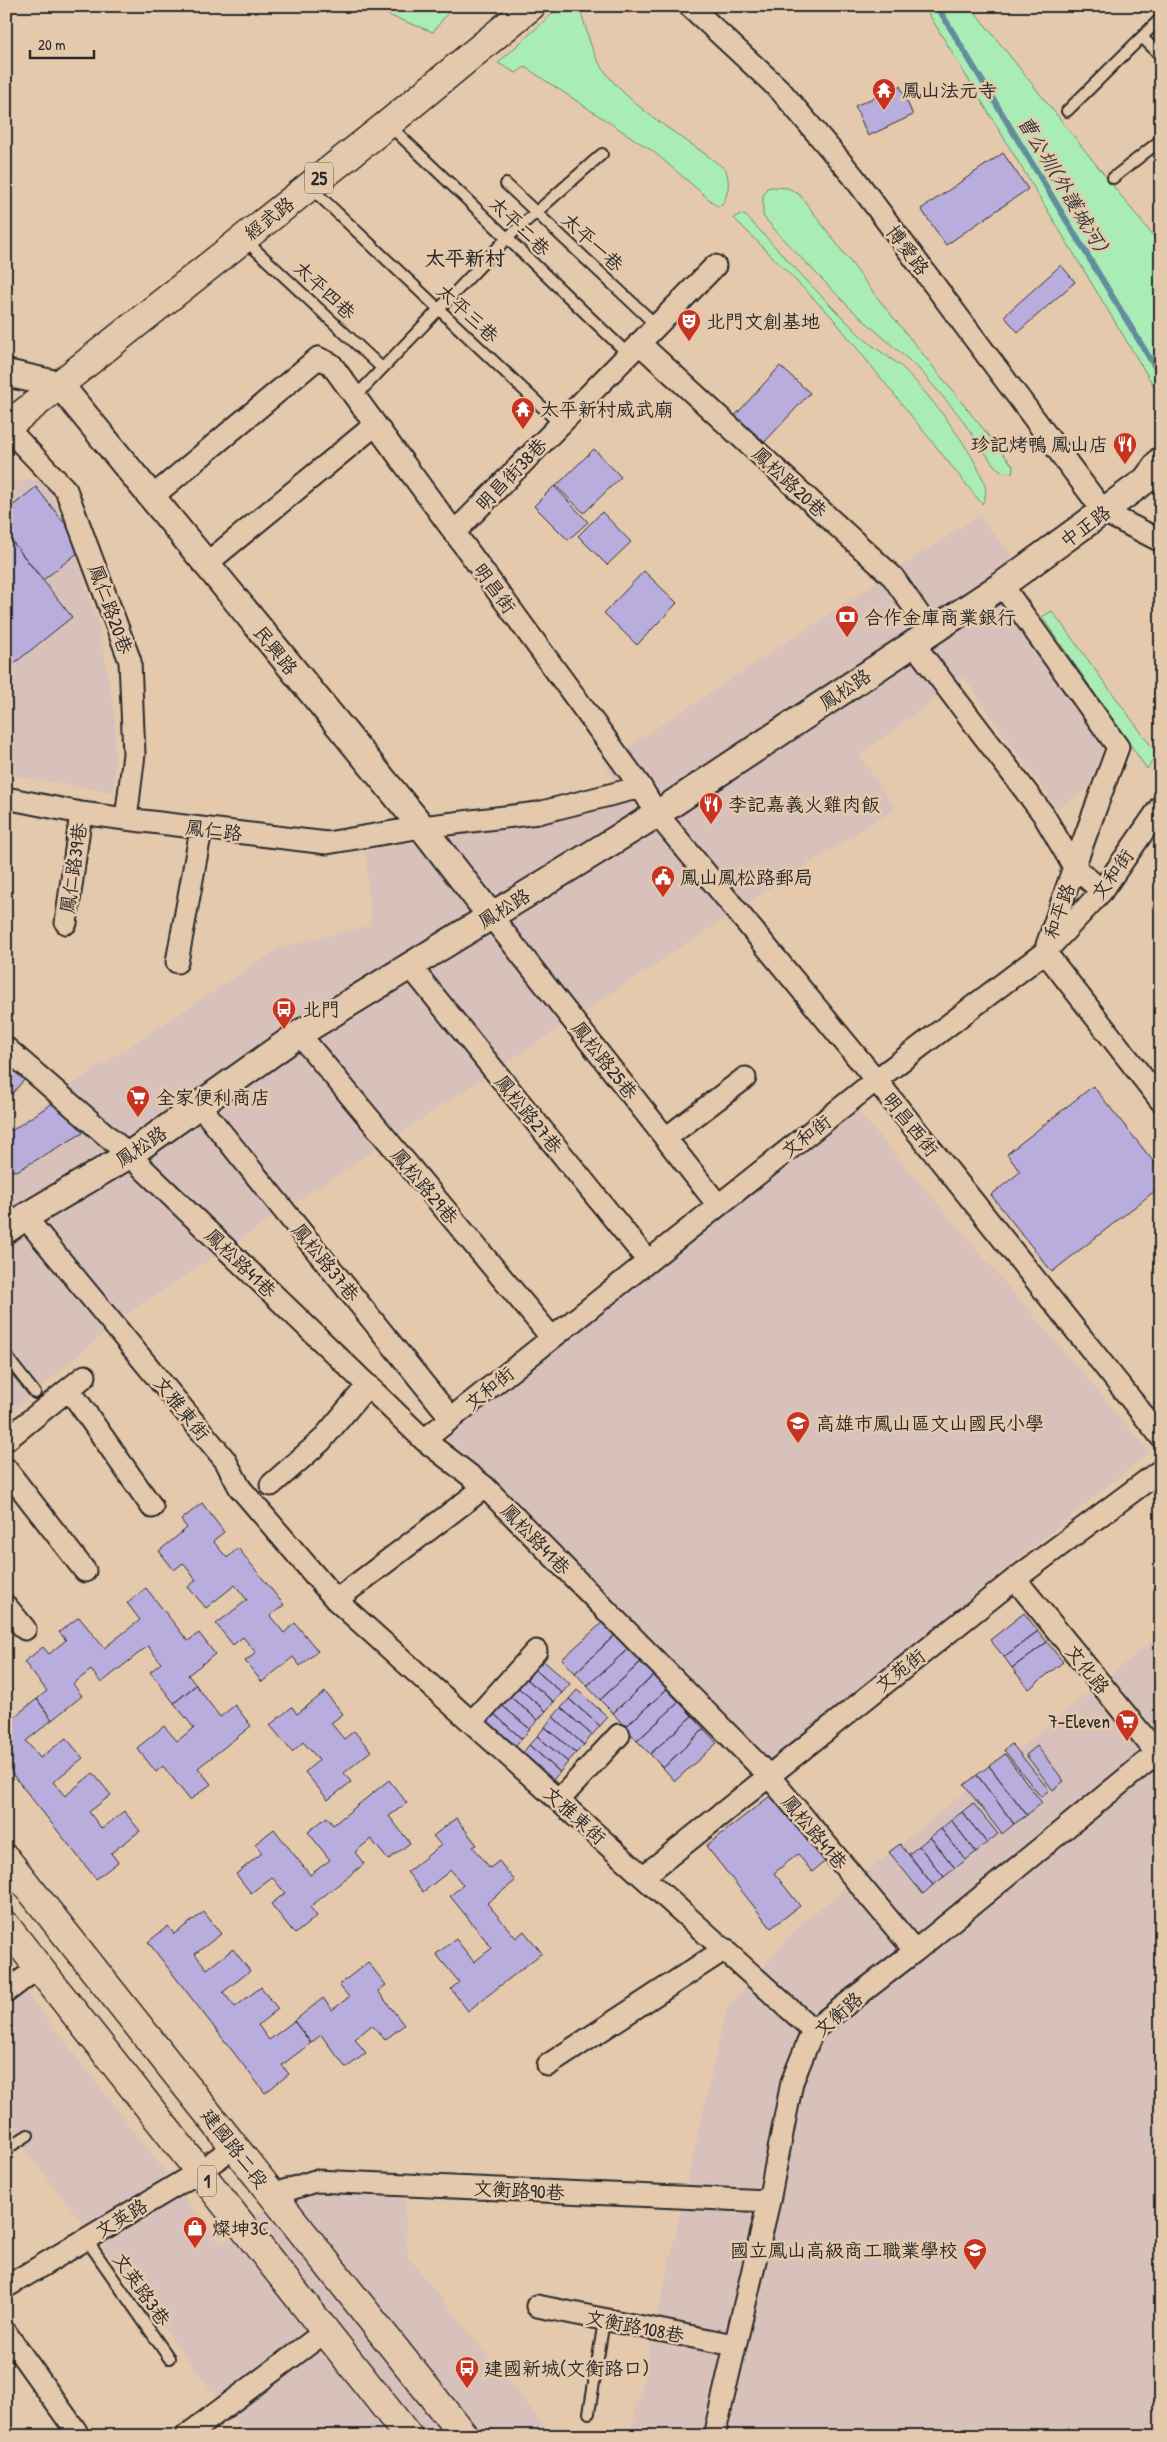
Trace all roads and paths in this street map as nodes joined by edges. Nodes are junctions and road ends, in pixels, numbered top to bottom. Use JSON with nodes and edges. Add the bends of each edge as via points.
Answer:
{"nodes":[{"id":1,"x":530,"y":6,"type":"edge"},
{"id":2,"x":690,"y":6,"type":"edge"},
{"id":3,"x":1161,"y":18,"type":"edge"},
{"id":4,"x":1142,"y":37,"type":"junction"},
{"id":5,"x":1161,"y":56,"type":"edge"},
{"id":6,"x":1067,"y":110,"type":"dead end"},
{"id":7,"x":388,"y":124,"type":"junction"},
{"id":8,"x":1161,"y":140,"type":"edge"},
{"id":9,"x":602,"y":154,"type":"dead end"},
{"id":10,"x":1113,"y":178,"type":"dead end"},
{"id":11,"x":506,"y":184,"type":"dead end"},
{"id":12,"x":309,"y":186,"type":"junction"},
{"id":13,"x":536,"y":212,"type":"junction"},
{"id":14,"x":243,"y":238,"type":"junction"},
{"id":15,"x":507,"y":238,"type":"junction"},
{"id":16,"x":715,"y":266,"type":"dead end"},
{"id":17,"x":439,"y":309,"type":"junction"},
{"id":18,"x":656,"y":325,"type":"junction"},
{"id":19,"x":633,"y":348,"type":"junction"},
{"id":20,"x":382,"y":368,"type":"junction"},
{"id":21,"x":6,"y":373,"type":"edge"},
{"id":22,"x":60,"y":384,"type":"junction"},
{"id":23,"x":355,"y":397,"type":"junction"},
{"id":24,"x":375,"y":424,"type":"junction"},
{"id":25,"x":560,"y":424,"type":"junction"},
{"id":26,"x":6,"y":427,"type":"edge"},
{"id":27,"x":1161,"y":460,"type":"edge"},
{"id":28,"x":152,"y":497,"type":"junction"},
{"id":29,"x":1104,"y":512,"type":"junction"},
{"id":30,"x":454,"y":533,"type":"junction"},
{"id":31,"x":1161,"y":540,"type":"edge"},
{"id":32,"x":206,"y":564,"type":"junction"},
{"id":33,"x":1002,"y":584,"type":"junction"},
{"id":34,"x":922,"y":638,"type":"junction"},
{"id":35,"x":640,"y":787,"type":"junction"},
{"id":36,"x":6,"y":798,"type":"edge"},
{"id":37,"x":1161,"y":806,"type":"edge"},
{"id":38,"x":81,"y":813,"type":"junction"},
{"id":39,"x":657,"y":814,"type":"junction"},
{"id":40,"x":126,"y":819,"type":"junction"},
{"id":41,"x":422,"y":828,"type":"junction"},
{"id":42,"x":201,"y":830,"type":"junction"},
{"id":43,"x":1074,"y":867,"type":"junction"},
{"id":44,"x":1102,"y":891,"type":"junction"},
{"id":45,"x":491,"y":916,"type":"junction"},
{"id":46,"x":66,"y":923,"type":"dead end"},
{"id":47,"x":1045,"y":952,"type":"junction"},
{"id":48,"x":177,"y":962,"type":"dead end"},
{"id":49,"x":410,"y":966,"type":"junction"},
{"id":50,"x":299,"y":1034,"type":"junction"},
{"id":51,"x":6,"y":1048,"type":"edge"},
{"id":52,"x":745,"y":1078,"type":"dead end"},
{"id":53,"x":876,"y":1080,"type":"junction"},
{"id":54,"x":1161,"y":1101,"type":"edge"},
{"id":55,"x":200,"y":1106,"type":"junction"},
{"id":56,"x":666,"y":1138,"type":"junction"},
{"id":57,"x":129,"y":1155,"type":"junction"},
{"id":58,"x":718,"y":1205,"type":"junction"},
{"id":59,"x":16,"y":1224,"type":"edge"},
{"id":60,"x":648,"y":1262,"type":"junction"},
{"id":61,"x":552,"y":1338,"type":"junction"},
{"id":62,"x":6,"y":1356,"type":"edge"},
{"id":63,"x":368,"y":1385,"type":"junction"},
{"id":64,"x":35,"y":1393,"type":"dead end"},
{"id":65,"x":451,"y":1418,"type":"junction"},
{"id":66,"x":1161,"y":1437,"type":"edge"},
{"id":67,"x":6,"y":1440,"type":"edge"},
{"id":68,"x":424,"y":1440,"type":"junction"},
{"id":69,"x":6,"y":1469,"type":"edge"},
{"id":70,"x":1161,"y":1470,"type":"edge"},
{"id":71,"x":271,"y":1485,"type":"dead end"},
{"id":72,"x":485,"y":1487,"type":"junction"},
{"id":73,"x":152,"y":1507,"type":"dead end"},
{"id":74,"x":85,"y":1572,"type":"dead end"},
{"id":75,"x":1015,"y":1579,"type":"junction"},
{"id":76,"x":336,"y":1600,"type":"junction"},
{"id":77,"x":6,"y":1606,"type":"edge"},
{"id":78,"x":26,"y":1629,"type":"dead end"},
{"id":79,"x":536,"y":1651,"type":"dead end"},
{"id":80,"x":472,"y":1722,"type":"junction"},
{"id":81,"x":619,"y":1735,"type":"dead end"},
{"id":82,"x":1160,"y":1754,"type":"edge"},
{"id":83,"x":768,"y":1775,"type":"junction"},
{"id":84,"x":559,"y":1800,"type":"junction"},
{"id":85,"x":6,"y":1859,"type":"edge"},
{"id":86,"x":644,"y":1876,"type":"junction"},
{"id":87,"x":6,"y":1926,"type":"edge"},
{"id":88,"x":725,"y":1949,"type":"junction"},
{"id":89,"x":915,"y":1951,"type":"junction"},
{"id":90,"x":39,"y":1967,"type":"junction"},
{"id":91,"x":6,"y":1992,"type":"edge"},
{"id":92,"x":813,"y":2030,"type":"junction"},
{"id":93,"x":548,"y":2065,"type":"dead end"},
{"id":94,"x":28,"y":2135,"type":"dead end"},
{"id":95,"x":234,"y":2147,"type":"junction"},
{"id":96,"x":6,"y":2149,"type":"edge"},
{"id":97,"x":200,"y":2171,"type":"junction"},
{"id":98,"x":272,"y":2195,"type":"junction"},
{"id":99,"x":769,"y":2201,"type":"junction"},
{"id":100,"x":86,"y":2239,"type":"junction"},
{"id":101,"x":6,"y":2287,"type":"edge"},
{"id":102,"x":537,"y":2306,"type":"dead end"},
{"id":103,"x":604,"y":2321,"type":"junction"},
{"id":104,"x":326,"y":2331,"type":"junction"},
{"id":105,"x":6,"y":2333,"type":"edge"},
{"id":106,"x":734,"y":2344,"type":"junction"},
{"id":107,"x":169,"y":2358,"type":"dead end"},
{"id":108,"x":589,"y":2413,"type":"dead end"},
{"id":109,"x":76,"y":2432,"type":"dead end"},
{"id":110,"x":186,"y":2436,"type":"edge"},
{"id":111,"x":408,"y":2436,"type":"edge"},
{"id":112,"x":464,"y":2436,"type":"edge"},
{"id":113,"x":714,"y":2436,"type":"edge"}],
"edges":[{"from":1,"to":7,"type":"main road","name":"經武路","number":"25"},
{"from":2,"to":29,"type":"street","name":"博愛路","via":[[780,90],[852,176]]},
{"from":3,"to":4,"type":"lane"},
{"from":4,"to":5,"type":"lane"},
{"from":4,"to":6,"type":"lane"},
{"from":7,"to":12,"type":"main road","name":"經武路","number":"25"},
{"from":7,"to":15,"type":"lane","name":"太平二巷"},
{"from":8,"to":10,"type":"lane"},
{"from":9,"to":13,"type":"lane"},
{"from":11,"to":13,"type":"lane","name":"太平一巷"},
{"from":12,"to":14,"type":"main road","name":"經武路","number":"25"},
{"from":12,"to":17,"type":"lane","name":"太平三巷"},
{"from":13,"to":15,"type":"lane"},
{"from":13,"to":18,"type":"lane","name":"太平一巷"},
{"from":14,"to":20,"type":"lane","name":"太平四巷"},
{"from":14,"to":22,"type":"main road","name":"經武路","number":"25"},
{"from":15,"to":17,"type":"lane"},
{"from":15,"to":19,"type":"lane","name":"太平二巷"},
{"from":16,"to":18,"type":"street","name":"明昌街38巷"},
{"from":17,"to":20,"type":"lane"},
{"from":17,"to":25,"type":"lane","name":"太平三巷"},
{"from":18,"to":19,"type":"street","name":"明昌街38巷"},
{"from":19,"to":25,"type":"street","name":"明昌街38巷"},
{"from":19,"to":34,"type":"street","name":"鳳松路20巷","via":[[893,577]]},
{"from":20,"to":23,"type":"lane"},
{"from":21,"to":22,"type":"street"},
{"from":22,"to":26,"type":"main road","name":"經武路","number":"25"},
{"from":22,"to":28,"type":"street","name":"民興路"},
{"from":23,"to":24,"type":"street","name":"明昌街"},
{"from":23,"to":28,"type":"street","name":"明昌街","via":[[331,364],[318,358]]},
{"from":24,"to":30,"type":"street","name":"明昌街"},
{"from":24,"to":32,"type":"street"},
{"from":25,"to":30,"type":"street","name":"明昌街38巷"},
{"from":26,"to":40,"type":"street","name":"鳳仁路20巷","via":[[66,490],[130,660],[134,754]]},
{"from":27,"to":29,"type":"street","name":"中正路","via":[[1146,480]]},
{"from":28,"to":32,"type":"street","name":"民興路"},
{"from":29,"to":31,"type":"street"},
{"from":29,"to":33,"type":"street","name":"中正路"},
{"from":30,"to":35,"type":"street","name":"明昌街"},
{"from":32,"to":41,"type":"street","name":"民興路"},
{"from":33,"to":34,"type":"street","name":"鳳松路"},
{"from":33,"to":43,"type":"street","via":[[1118,747]]},
{"from":34,"to":39,"type":"street","name":"鳳松路"},
{"from":34,"to":43,"type":"street","name":"和平路","via":[[1043,814]]},
{"from":35,"to":39,"type":"street","name":"明昌街"},
{"from":35,"to":41,"type":"street","name":"鳳仁路","via":[[538,813]]},
{"from":36,"to":38,"type":"street","name":"鳳仁路"},
{"from":37,"to":44,"type":"street","name":"文和街"},
{"from":38,"to":40,"type":"street","name":"鳳仁路"},
{"from":38,"to":46,"type":"street","name":"鳳仁路39巷"},
{"from":39,"to":45,"type":"street","name":"鳳松路"},
{"from":39,"to":53,"type":"street","name":"明昌西街"},
{"from":40,"to":42,"type":"street","name":"鳳仁路"},
{"from":41,"to":42,"type":"street","name":"鳳仁路","via":[[327,843]]},
{"from":41,"to":45,"type":"street","name":"民興路"},
{"from":42,"to":48,"type":"street"},
{"from":43,"to":44,"type":"street"},
{"from":43,"to":47,"type":"street","name":"和平路"},
{"from":44,"to":47,"type":"street","name":"文和街"},
{"from":45,"to":49,"type":"street","name":"鳳松路"},
{"from":45,"to":56,"type":"street","name":"鳳松路25巷"},
{"from":47,"to":53,"type":"street","name":"文和街"},
{"from":47,"to":54,"type":"street","name":"和平路"},
{"from":49,"to":50,"type":"street","name":"鳳松路"},
{"from":49,"to":60,"type":"street","name":"鳳松路27巷"},
{"from":50,"to":55,"type":"street","name":"鳳松路"},
{"from":50,"to":61,"type":"street","name":"鳳松路29巷"},
{"from":51,"to":57,"type":"street","name":"鳳松路41巷"},
{"from":52,"to":56,"type":"street"},
{"from":53,"to":58,"type":"street","name":"文和街"},
{"from":53,"to":66,"type":"street","name":"明昌西街"},
{"from":55,"to":57,"type":"street","name":"鳳松路"},
{"from":55,"to":65,"type":"street","name":"鳳松路37巷"},
{"from":56,"to":58,"type":"street","name":"鳳松路25巷"},
{"from":57,"to":59,"type":"street","name":"鳳松路"},
{"from":57,"to":63,"type":"street","name":"鳳松路41巷"},
{"from":58,"to":60,"type":"street","name":"文和街"},
{"from":59,"to":76,"type":"street","name":"文雅東街","via":[[225,1460],[240,1488]]},
{"from":60,"to":61,"type":"street","name":"文和街"},
{"from":61,"to":65,"type":"street","name":"文和街"},
{"from":62,"to":64,"type":"lane"},
{"from":63,"to":68,"type":"street","name":"鳳松路41巷"},
{"from":63,"to":71,"type":"street","via":[[321,1441]]},
{"from":65,"to":68,"type":"street","name":"文和街"},
{"from":67,"to":73,"type":"street","via":[[77,1383]]},
{"from":68,"to":72,"type":"street","name":"鳳松路41巷"},
{"from":69,"to":74,"type":"street"},
{"from":70,"to":75,"type":"street","name":"文苑街"},
{"from":72,"to":76,"type":"street"},
{"from":72,"to":83,"type":"street","name":"鳳松路41巷"},
{"from":75,"to":82,"type":"street","name":"文化路"},
{"from":75,"to":83,"type":"street","name":"文苑街"},
{"from":76,"to":80,"type":"street","name":"文雅東街"},
{"from":77,"to":78,"type":"street"},
{"from":79,"to":80,"type":"street"},
{"from":80,"to":84,"type":"street","name":"文雅東街"},
{"from":81,"to":84,"type":"street"},
{"from":82,"to":89,"type":"street","name":"文衡路"},
{"from":83,"to":86,"type":"street","name":"文苑街"},
{"from":83,"to":89,"type":"street","name":"鳳松路41巷"},
{"from":84,"to":86,"type":"street","name":"文雅東街"},
{"from":85,"to":95,"type":"main road","name":"建國路二段","number":"1"},
{"from":86,"to":88,"type":"street","name":"文雅東街"},
{"from":87,"to":90,"type":"main road","number":"1"},
{"from":88,"to":92,"type":"street","name":"文雅東街"},
{"from":88,"to":93,"type":"street"},
{"from":89,"to":92,"type":"street","name":"文衡路"},
{"from":90,"to":91,"type":"street"},
{"from":90,"to":97,"type":"main road","number":"1"},
{"from":92,"to":99,"type":"street","name":"文衡路","via":[[792,2082]]},
{"from":94,"to":96,"type":"lane"},
{"from":95,"to":97,"type":"street","name":"文英路"},
{"from":95,"to":98,"type":"main road","name":"建國路二段","number":"1"},
{"from":97,"to":100,"type":"street","name":"文英路"},
{"from":97,"to":104,"type":"main road","number":"1"},
{"from":98,"to":99,"type":"street","name":"文衡路90巷","via":[[315,2181]]},
{"from":98,"to":112,"type":"main road","name":"建國路二段","number":"1"},
{"from":99,"to":106,"type":"street","name":"文衡路"},
{"from":100,"to":101,"type":"street","name":"文英路"},
{"from":100,"to":107,"type":"lane","name":"文英路3巷"},
{"from":102,"to":103,"type":"street","name":"文衡路108巷"},
{"from":103,"to":106,"type":"street","name":"文衡路108巷"},
{"from":103,"to":108,"type":"lane"},
{"from":104,"to":110,"type":"street"},
{"from":104,"to":111,"type":"main road","number":"1"},
{"from":105,"to":109,"type":"street"},
{"from":106,"to":113,"type":"street","name":"文衡路"}]}
